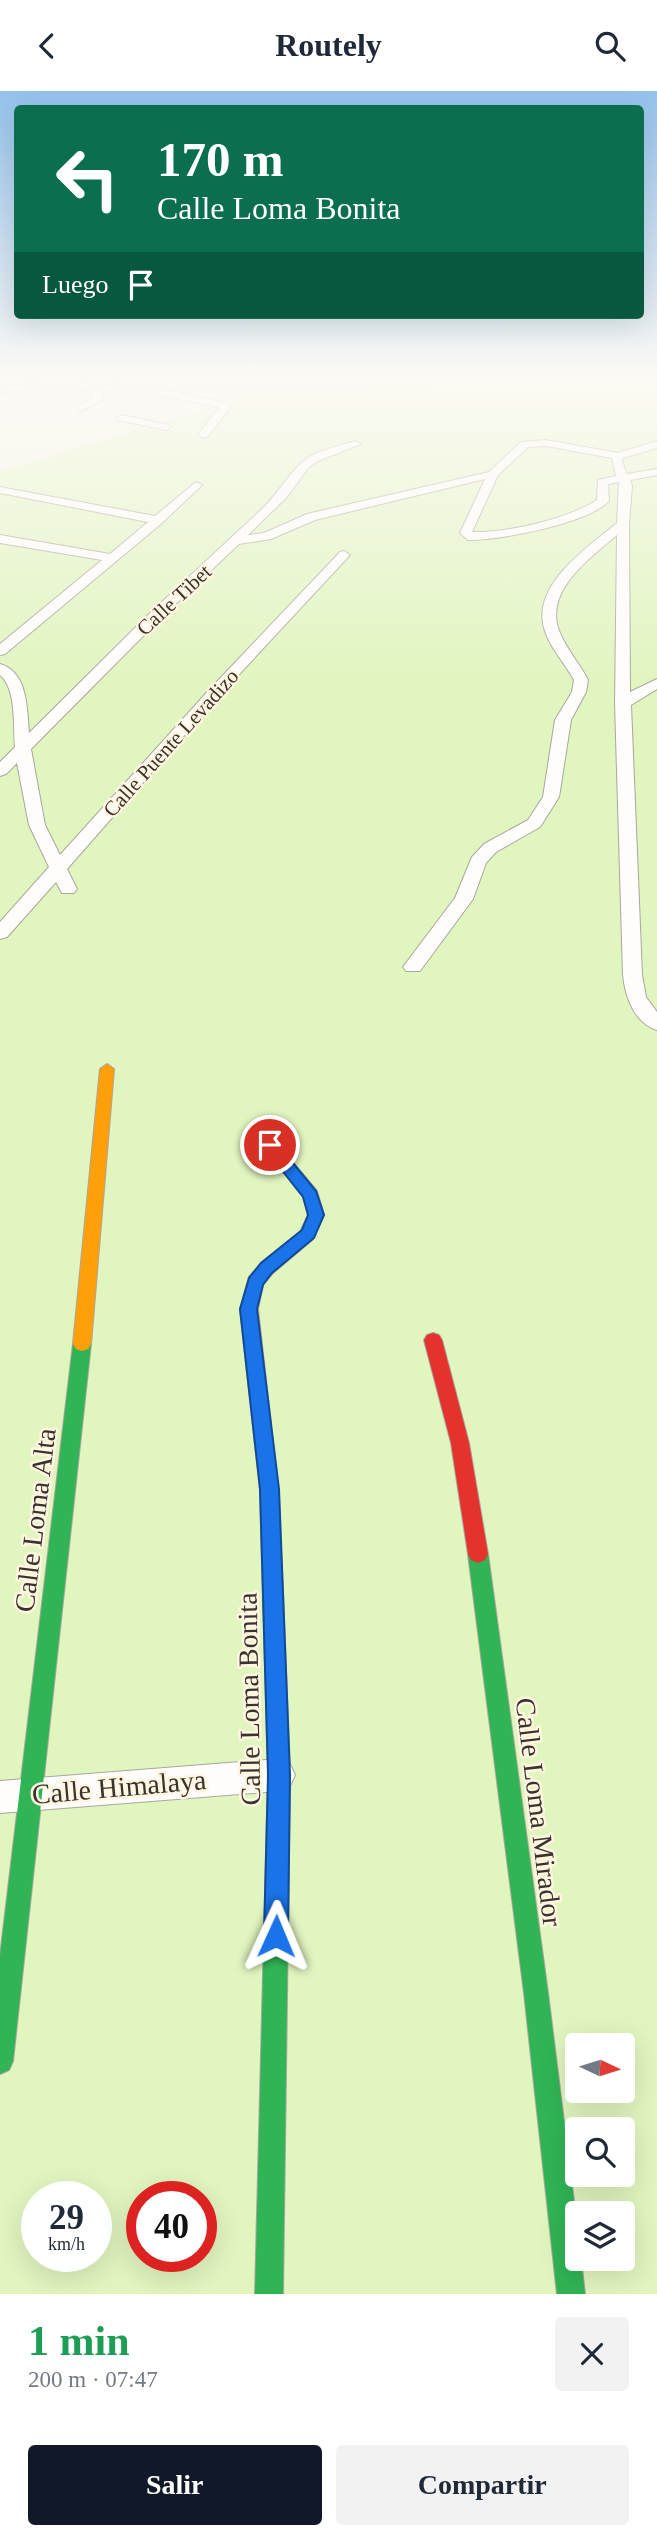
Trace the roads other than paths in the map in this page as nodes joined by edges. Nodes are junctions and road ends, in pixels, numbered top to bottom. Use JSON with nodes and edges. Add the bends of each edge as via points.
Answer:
{"nodes":[{"id":1,"x":292,"y":483,"type":"edge"},
{"id":2,"x":456,"y":483,"type":"edge"},
{"id":3,"x":489,"y":483,"type":"edge"},
{"id":4,"x":602,"y":483,"type":"edge"},
{"id":5,"x":625,"y":483,"type":"edge"},
{"id":6,"x":197,"y":485,"type":"dead end"},
{"id":7,"x":0,"y":490,"type":"edge"},
{"id":8,"x":158,"y":520,"type":"junction"},
{"id":9,"x":623,"y":524,"type":"junction"},
{"id":10,"x":1,"y":540,"type":"edge"},
{"id":11,"x":237,"y":541,"type":"junction"},
{"id":12,"x":20,"y":543,"type":"junction"},
{"id":13,"x":344,"y":555,"type":"dead end"},
{"id":14,"x":0,"y":557,"type":"edge"},
{"id":15,"x":113,"y":558,"type":"junction"},
{"id":16,"x":0,"y":651,"type":"edge"},
{"id":17,"x":0,"y":668,"type":"edge"},
{"id":18,"x":657,"y":683,"type":"edge"},
{"id":19,"x":623,"y":703,"type":"junction"},
{"id":20,"x":23,"y":751,"type":"junction"},
{"id":21,"x":0,"y":771,"type":"edge"},
{"id":22,"x":59,"y":870,"type":"junction"},
{"id":23,"x":68,"y":889,"type":"dead end"},
{"id":24,"x":0,"y":933,"type":"edge"},
{"id":25,"x":413,"y":967,"type":"dead end"},
{"id":26,"x":657,"y":1023,"type":"edge"},
{"id":27,"x":107,"y":1069,"type":"dead end"},
{"id":28,"x":270,"y":1145,"type":"dead end"},
{"id":29,"x":432,"y":1340,"type":"dead end"},
{"id":30,"x":279,"y":1775,"type":"junction"},
{"id":31,"x":15,"y":1795,"type":"edge"},
{"id":32,"x":0,"y":2061,"type":"edge"},
{"id":33,"x":269,"y":2294,"type":"edge"},
{"id":34,"x":571,"y":2294,"type":"edge"}],
"edges":[{"from":1,"to":11,"type":"street","name":"Calle Tibet"},
{"from":2,"to":11,"type":"street","via":[[311,517],[267,536]]},
{"from":3,"to":4,"type":"street","via":[[468,536],[500,535],[585,511],[603,501]]},
{"from":5,"to":9,"type":"street"},
{"from":6,"to":8,"type":"street"},
{"from":7,"to":8,"type":"street"},
{"from":8,"to":15,"type":"street"},
{"from":9,"to":19,"type":"street"},
{"from":9,"to":25,"type":"street","via":[[571,569],[548,613],[551,629],[581,680],[563,720],[551,797],[534,823],[490,848],[478,861],[464,899]]},
{"from":10,"to":12,"type":"street"},
{"from":11,"to":20,"type":"street","name":"Calle Tibet","via":[[155,616]]},
{"from":12,"to":14,"type":"street"},
{"from":12,"to":15,"type":"street"},
{"from":13,"to":22,"type":"street","name":"Calle Puente Levadizo","via":[[214,693]]},
{"from":15,"to":16,"type":"street"},
{"from":17,"to":20,"type":"street","via":[[11,677],[18,696]]},
{"from":18,"to":19,"type":"street"},
{"from":19,"to":26,"type":"street","via":[[634,995]]},
{"from":20,"to":21,"type":"street","name":"Calle Tibet"},
{"from":20,"to":22,"type":"street","via":[[37,825]]},
{"from":22,"to":23,"type":"street"},
{"from":22,"to":24,"type":"street","name":"Calle Puente Levadizo"},
{"from":27,"to":31,"type":"street","name":"Calle Loma Alta","via":[[82,1344]]},
{"from":28,"to":30,"type":"street","name":"Calle Loma Bonita","via":[[310,1195],[316,1215],[308,1234],[255,1282],[248,1309],[269,1489]]},
{"from":29,"to":34,"type":"street","name":"Calle Loma Mirador","via":[[460,1443],[475,1527]]},
{"from":30,"to":31,"type":"street","name":"Calle Himalaya"},
{"from":30,"to":33,"type":"street","name":"Calle Loma Bonita"},
{"from":31,"to":32,"type":"street","name":"Calle Loma Alta"}]}
